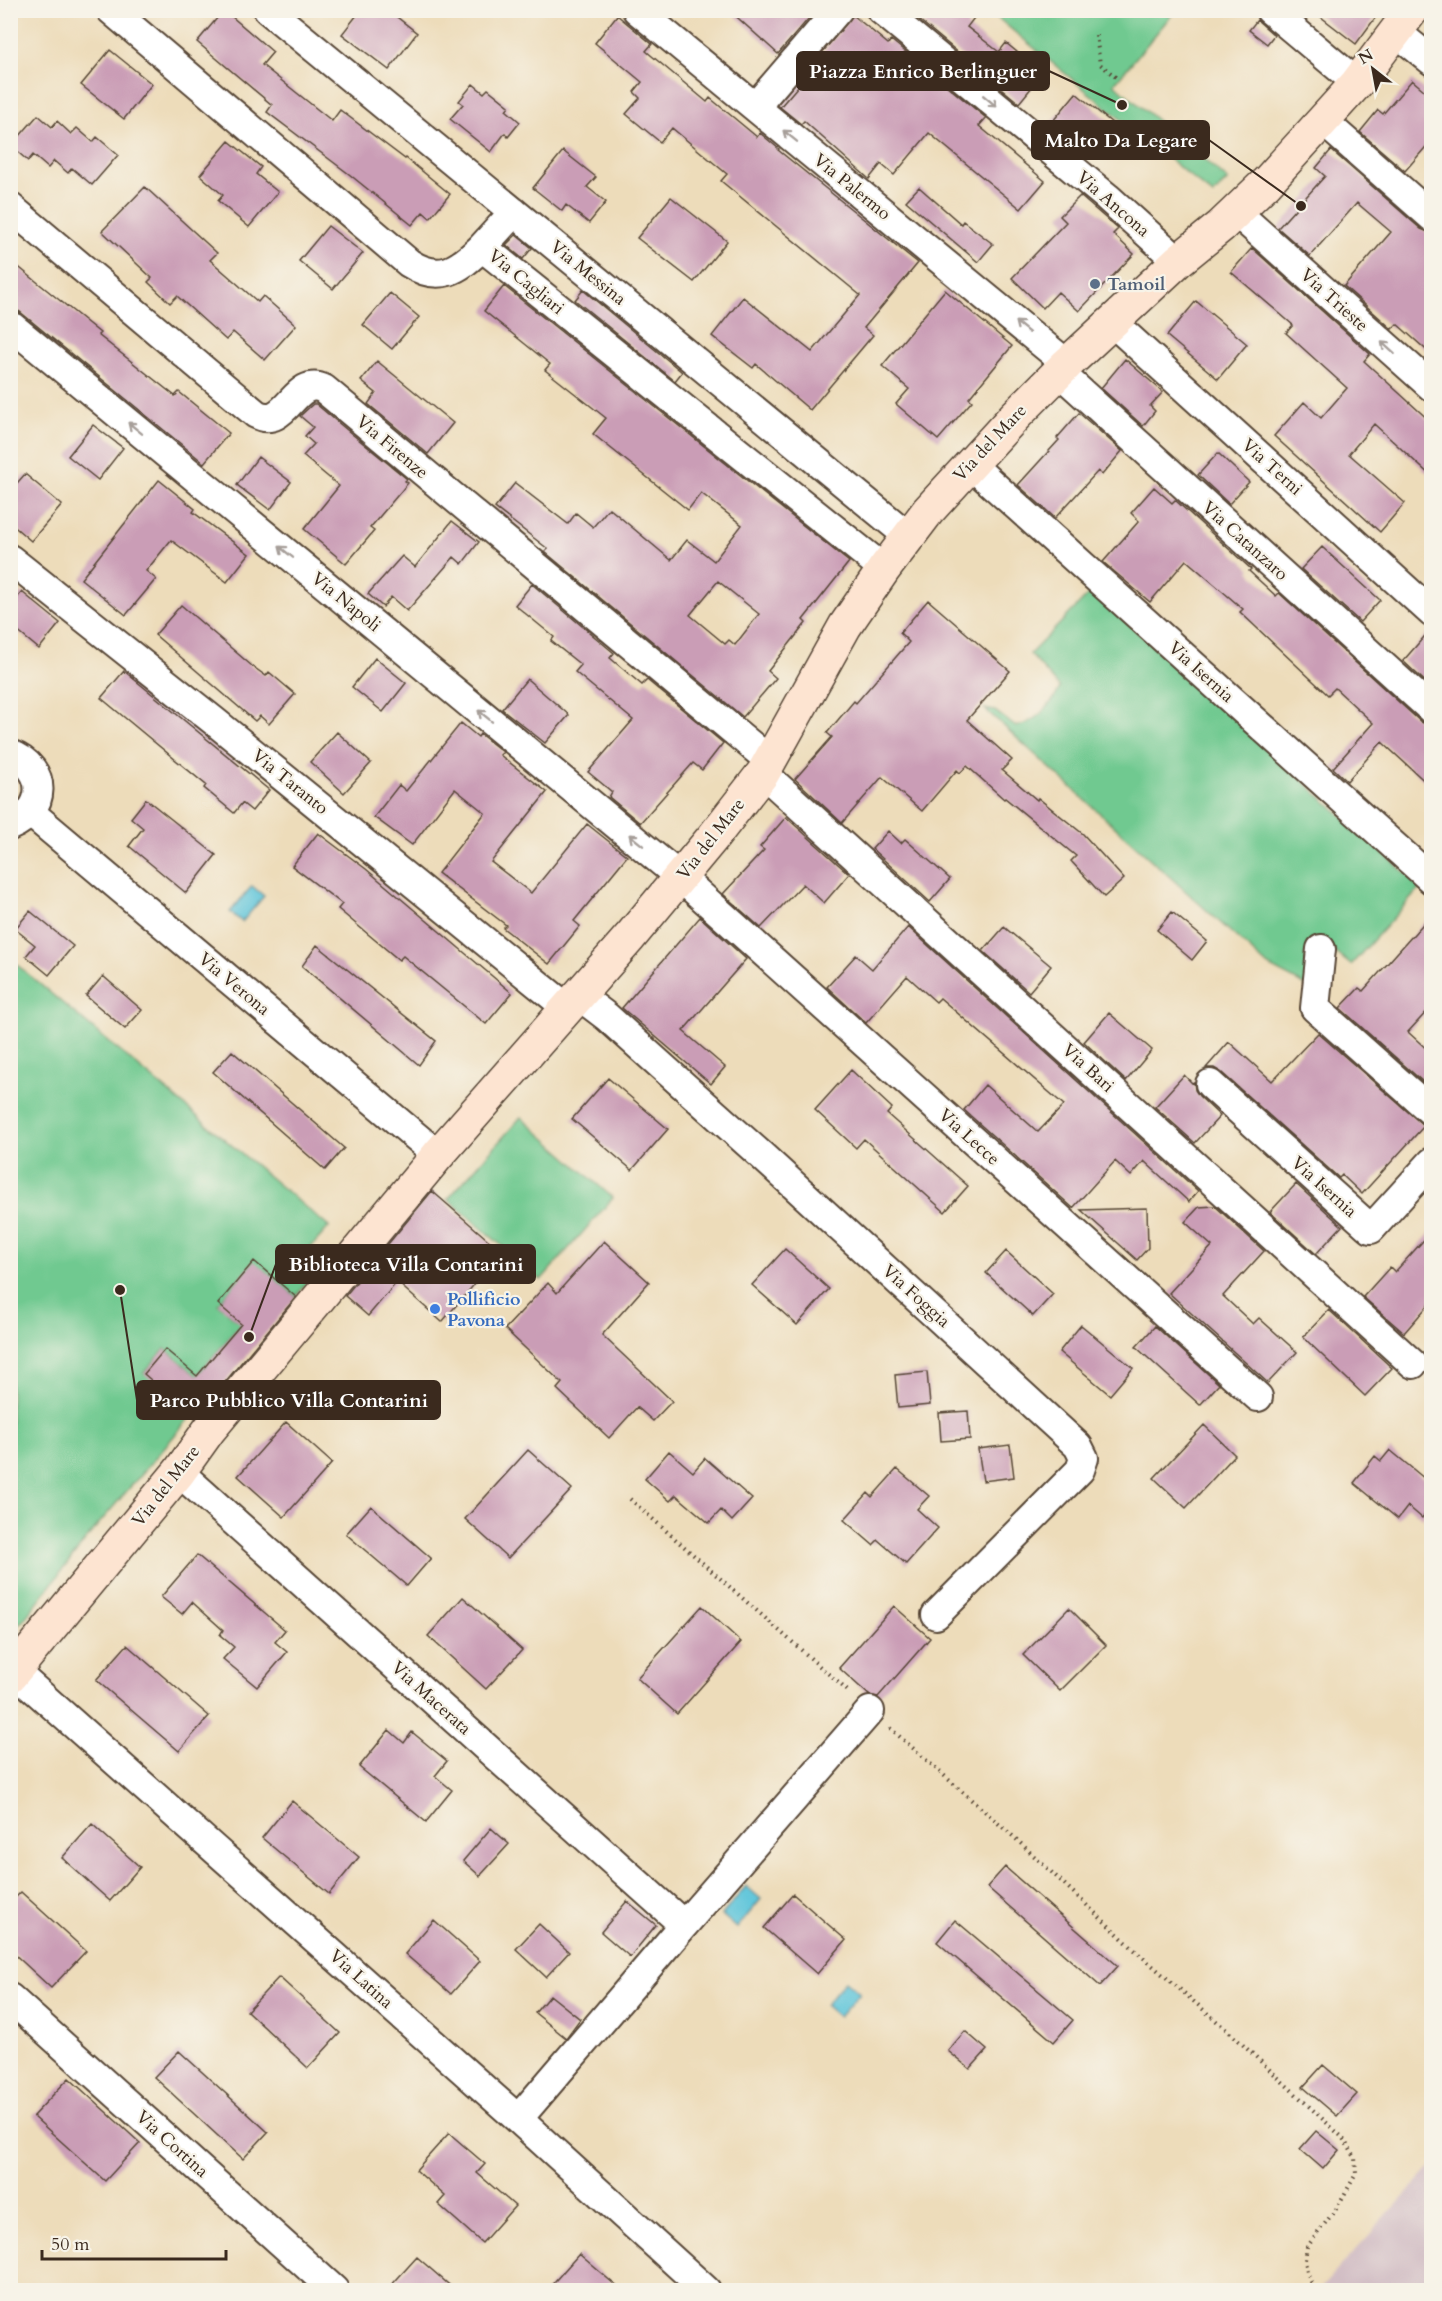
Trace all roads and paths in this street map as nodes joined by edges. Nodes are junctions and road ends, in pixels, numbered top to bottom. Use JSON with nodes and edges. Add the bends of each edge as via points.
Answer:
{"nodes":[{"id":1,"x":111,"y":10,"type":"edge"},
{"id":2,"x":268,"y":10,"type":"edge"},
{"id":3,"x":637,"y":10,"type":"edge"},
{"id":4,"x":838,"y":10,"type":"edge"},
{"id":5,"x":881,"y":10,"type":"edge"},
{"id":6,"x":1270,"y":10,"type":"edge"},
{"id":7,"x":1404,"y":21,"type":"edge"},
{"id":8,"x":1096,"y":35,"type":"dead end"},
{"id":9,"x":1431,"y":61,"type":"edge"},
{"id":10,"x":1118,"y":79,"type":"dead end"},
{"id":11,"x":1357,"y":83,"type":"junction"},
{"id":12,"x":754,"y":107,"type":"junction"},
{"id":13,"x":1323,"y":122,"type":"junction"},
{"id":14,"x":10,"y":207,"type":"edge"},
{"id":15,"x":514,"y":212,"type":"junction"},
{"id":16,"x":1236,"y":212,"type":"junction"},
{"id":17,"x":1431,"y":217,"type":"edge"},
{"id":18,"x":482,"y":247,"type":"junction"},
{"id":19,"x":1178,"y":261,"type":"junction"},
{"id":20,"x":1112,"y":322,"type":"junction"},
{"id":21,"x":10,"y":325,"type":"edge"},
{"id":22,"x":1063,"y":368,"type":"junction"},
{"id":23,"x":1431,"y":387,"type":"edge"},
{"id":24,"x":970,"y":464,"type":"junction"},
{"id":25,"x":908,"y":536,"type":"junction"},
{"id":26,"x":10,"y":559,"type":"edge"},
{"id":27,"x":884,"y":569,"type":"junction"},
{"id":28,"x":1431,"y":613,"type":"edge"},
{"id":29,"x":1431,"y":710,"type":"edge"},
{"id":30,"x":10,"y":754,"type":"edge"},
{"id":31,"x":766,"y":767,"type":"junction"},
{"id":32,"x":21,"y":820,"type":"edge"},
{"id":33,"x":681,"y":878,"type":"junction"},
{"id":34,"x":1431,"y":880,"type":"edge"},
{"id":35,"x":1321,"y":949,"type":"dead end"},
{"id":36,"x":573,"y":1002,"type":"junction"},
{"id":37,"x":1210,"y":1084,"type":"dead end"},
{"id":38,"x":1431,"y":1112,"type":"edge"},
{"id":39,"x":438,"y":1155,"type":"junction"},
{"id":40,"x":1431,"y":1162,"type":"edge"},
{"id":41,"x":1413,"y":1364,"type":"dead end"},
{"id":42,"x":1258,"y":1397,"type":"dead end"},
{"id":43,"x":179,"y":1472,"type":"junction"},
{"id":44,"x":630,"y":1499,"type":"dead end"},
{"id":45,"x":936,"y":1615,"type":"dead end"},
{"id":46,"x":12,"y":1673,"type":"edge"},
{"id":47,"x":870,"y":1711,"type":"junction"},
{"id":48,"x":684,"y":1924,"type":"junction"},
{"id":49,"x":10,"y":1998,"type":"edge"},
{"id":50,"x":518,"y":2119,"type":"junction"},
{"id":51,"x":1313,"y":2286,"type":"dead end"},
{"id":52,"x":334,"y":2290,"type":"edge"},
{"id":53,"x":705,"y":2290,"type":"edge"}],
"edges":[{"from":1,"to":18,"type":"street","name":"Via Cagliari","via":[[415,267],[432,273],[447,272]]},
{"from":2,"to":15,"type":"street","name":"Via Messina"},
{"from":3,"to":12,"type":"street","name":"Via Palermo"},
{"from":4,"to":12,"type":"street"},
{"from":5,"to":19,"type":"street","name":"Via Ancona","one_way":true,"via":[[1107,197]]},
{"from":6,"to":11,"type":"street"},
{"from":7,"to":9,"type":"street"},
{"from":7,"to":11,"type":"main road","name":"Via del Mare"},
{"from":8,"to":10,"type":"path","via":[[1100,64]]},
{"from":11,"to":13,"type":"main road","name":"Via del Mare"},
{"from":22,"to":12,"type":"street","name":"Via Palermo","one_way":true},
{"from":13,"to":16,"type":"main road","name":"Via del Mare"},
{"from":13,"to":17,"type":"street"},
{"from":14,"to":31,"type":"street","name":"Via Firenze","via":[[256,414],[274,417],[304,388],[324,389]]},
{"from":15,"to":18,"type":"street"},
{"from":15,"to":25,"type":"street","name":"Via Messina"},
{"from":16,"to":19,"type":"main road","name":"Via del Mare"},
{"from":23,"to":16,"type":"street","name":"Via Trieste","one_way":true},
{"from":18,"to":27,"type":"street","name":"Via Cagliari"},
{"from":19,"to":20,"type":"main road","name":"Via del Mare"},
{"from":20,"to":22,"type":"main road","name":"Via del Mare"},
{"from":20,"to":28,"type":"street","name":"Via Terni"},
{"from":33,"to":21,"type":"street","name":"Via Napoli","one_way":true},
{"from":22,"to":24,"type":"main road","name":"Via del Mare"},
{"from":22,"to":29,"type":"street","name":"Via Catanzaro"},
{"from":24,"to":25,"type":"main road","name":"Via del Mare"},
{"from":24,"to":34,"type":"street","name":"Via Isernia"},
{"from":25,"to":27,"type":"main road","name":"Via del Mare"},
{"from":26,"to":36,"type":"street","name":"Via Taranto"},
{"from":27,"to":31,"type":"main road","name":"Via del Mare","via":[[840,634]]},
{"from":30,"to":32,"type":"street","name":"Via Verona","via":[[30,765],[39,789],[37,802]]},
{"from":31,"to":33,"type":"main road","name":"Via del Mare"},
{"from":31,"to":41,"type":"street","name":"Via Bari"},
{"from":32,"to":39,"type":"street","name":"Via Verona"},
{"from":33,"to":36,"type":"main road","name":"Via del Mare"},
{"from":33,"to":42,"type":"street","name":"Via Lecce"},
{"from":35,"to":38,"type":"street","via":[[1315,1008]]},
{"from":36,"to":39,"type":"main road","name":"Via del Mare"},
{"from":36,"to":45,"type":"street","name":"Via Foggia","via":[[606,1017],[1078,1446],[1084,1458],[1080,1470]]},
{"from":37,"to":40,"type":"street","name":"Via Isernia","via":[[1371,1229]]},
{"from":39,"to":43,"type":"main road","name":"Via del Mare","via":[[209,1430]]},
{"from":43,"to":46,"type":"main road","name":"Via del Mare"},
{"from":43,"to":48,"type":"street","name":"Via Macerata"},
{"from":44,"to":47,"type":"path"},
{"from":46,"to":50,"type":"street","name":"Via Latina"},
{"from":47,"to":48,"type":"street"},
{"from":47,"to":51,"type":"path","via":[[1342,2137],[1355,2157],[1356,2174],[1307,2247],[1306,2273]]},
{"from":48,"to":50,"type":"street"},
{"from":49,"to":52,"type":"street","name":"Via Cortina"},
{"from":50,"to":53,"type":"street","name":"Via Latina"}]}
